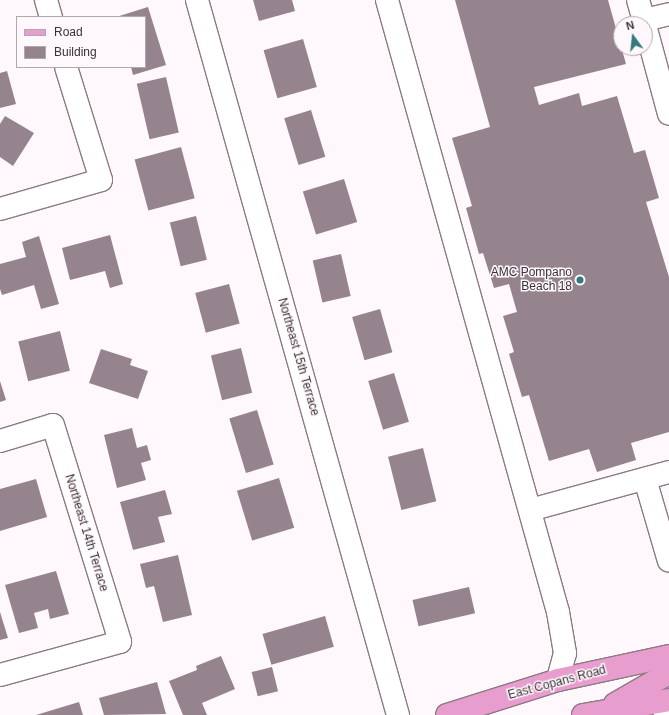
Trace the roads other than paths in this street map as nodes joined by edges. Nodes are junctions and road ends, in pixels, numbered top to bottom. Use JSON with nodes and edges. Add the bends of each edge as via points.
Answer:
{"nodes":[{"id":1,"x":46,"y":0,"type":"edge"},
{"id":2,"x":197,"y":0,"type":"edge"},
{"id":3,"x":386,"y":0,"type":"edge"},
{"id":4,"x":669,"y":14,"type":"edge"},
{"id":5,"x":51,"y":16,"type":"edge"},
{"id":6,"x":652,"y":16,"type":"edge"},
{"id":7,"x":653,"y":54,"type":"edge"},
{"id":8,"x":66,"y":68,"type":"edge"},
{"id":9,"x":669,"y":114,"type":"edge"},
{"id":10,"x":0,"y":209,"type":"edge"},
{"id":11,"x":0,"y":441,"type":"edge"},
{"id":12,"x":669,"y":472,"type":"edge"},
{"id":13,"x":645,"y":479,"type":"junction"},
{"id":14,"x":530,"y":510,"type":"junction"},
{"id":15,"x":669,"y":562,"type":"edge"},
{"id":16,"x":669,"y":656,"type":"edge"},
{"id":17,"x":669,"y":673,"type":"edge"},
{"id":18,"x":0,"y":675,"type":"edge"},
{"id":19,"x":558,"y":680,"type":"junction"},
{"id":20,"x":669,"y":700,"type":"edge"},
{"id":21,"x":605,"y":710,"type":"junction"},
{"id":22,"x":669,"y":710,"type":"edge"},
{"id":23,"x":398,"y":715,"type":"edge"},
{"id":24,"x":447,"y":715,"type":"edge"},
{"id":25,"x":583,"y":715,"type":"edge"},
{"id":26,"x":665,"y":715,"type":"edge"}],
"edges":[{"from":1,"to":5,"type":"street"},
{"from":2,"to":23,"type":"street","name":"Northeast 15th Terrace"},
{"from":3,"to":14,"type":"street"},
{"from":4,"to":6,"type":"street"},
{"from":7,"to":9,"type":"street"},
{"from":8,"to":10,"type":"street","via":[[101,180]]},
{"from":11,"to":18,"type":"street","name":"Northeast 14th Terrace","via":[[53,425],[120,642]]},
{"from":12,"to":13,"type":"street"},
{"from":13,"to":14,"type":"street"},
{"from":13,"to":15,"type":"street"},
{"from":14,"to":19,"type":"street","via":[[558,612],[565,653]]},
{"from":16,"to":19,"type":"main road","name":"East Copans Road"},
{"from":17,"to":21,"type":"main road"},
{"from":19,"to":24,"type":"main road","name":"East Copans Road"},
{"from":20,"to":21,"type":"main road"},
{"from":21,"to":25,"type":"main road"},
{"from":22,"to":26,"type":"street"}]}
